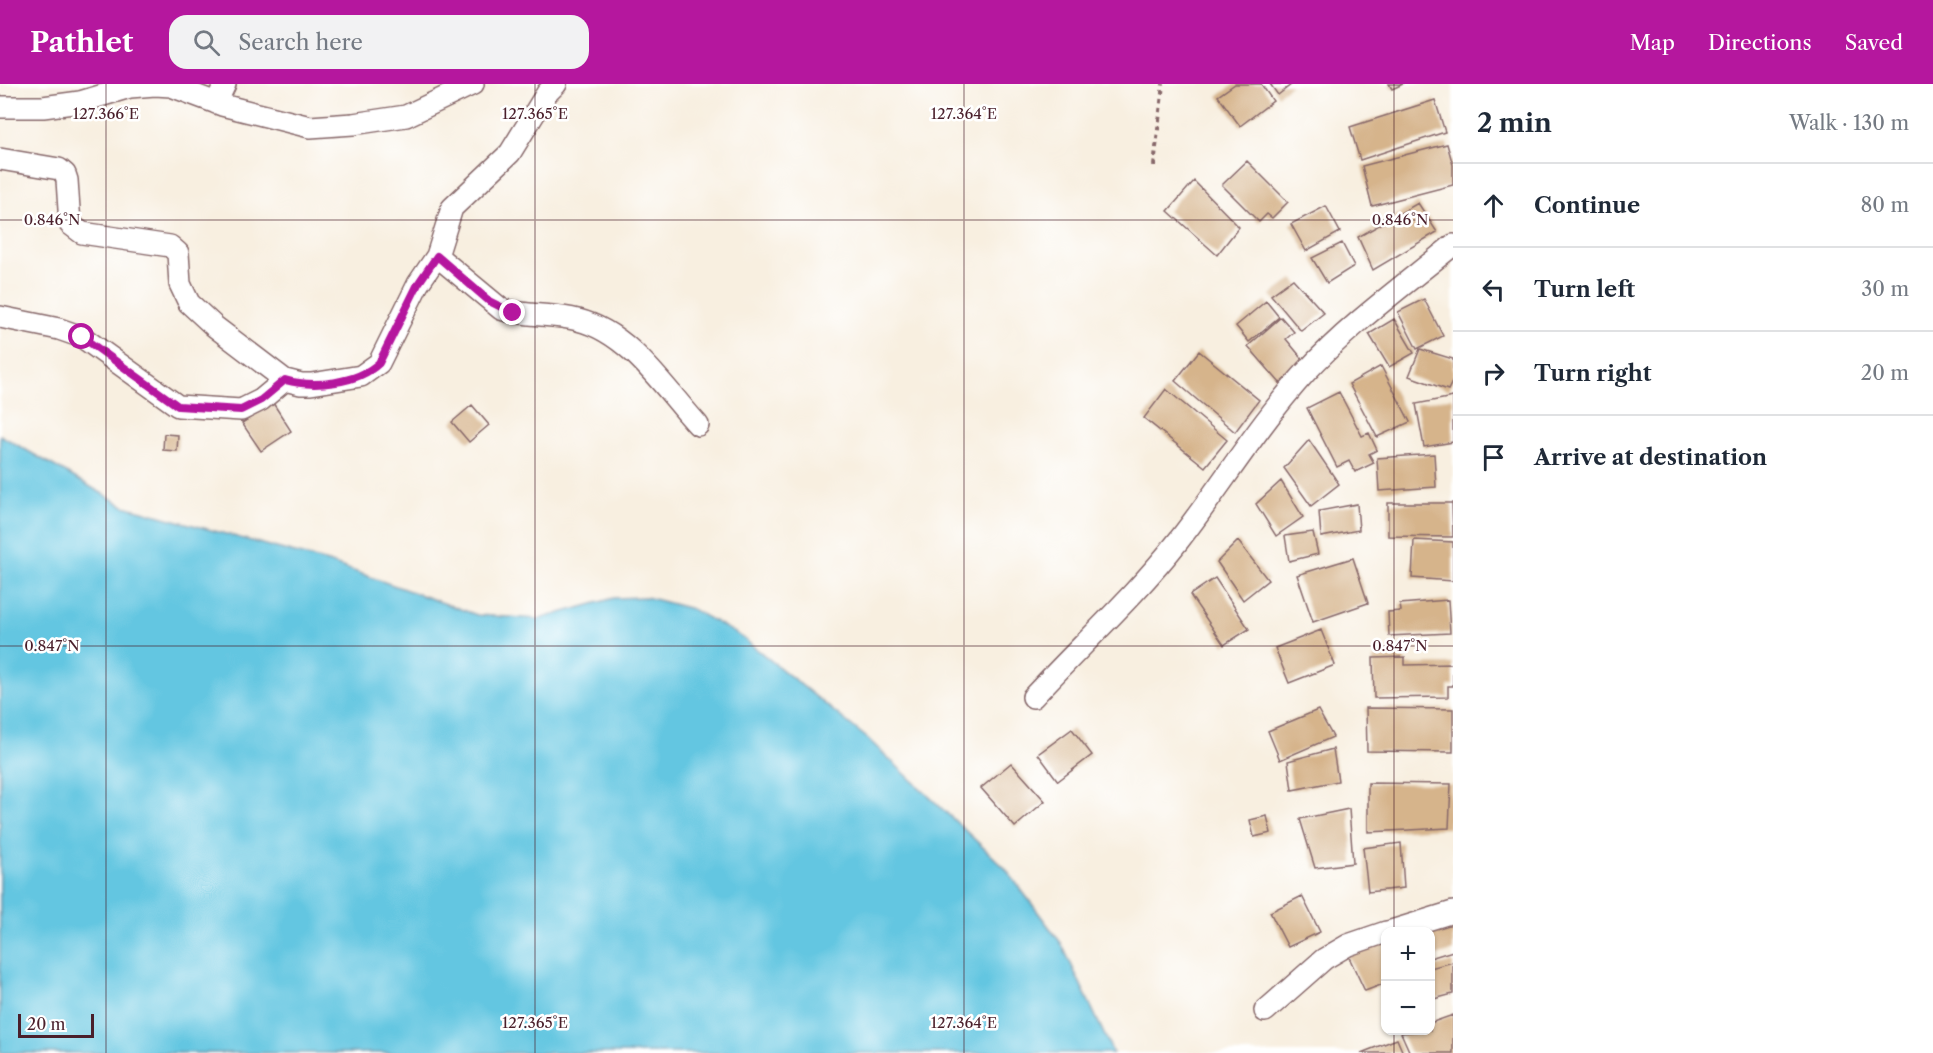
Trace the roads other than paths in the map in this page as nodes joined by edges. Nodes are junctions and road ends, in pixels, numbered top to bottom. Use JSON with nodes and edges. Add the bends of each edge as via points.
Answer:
{"nodes":[{"id":1,"x":472,"y":84,"type":"edge"},
{"id":2,"x":547,"y":87,"type":"edge"},
{"id":3,"x":220,"y":93,"type":"edge"},
{"id":4,"x":0,"y":107,"type":"edge"},
{"id":5,"x":0,"y":159,"type":"edge"},
{"id":6,"x":1453,"y":245,"type":"edge"},
{"id":7,"x":437,"y":256,"type":"junction"},
{"id":8,"x":0,"y":317,"type":"edge"},
{"id":9,"x":285,"y":380,"type":"junction"},
{"id":10,"x":698,"y":425,"type":"dead end"},
{"id":11,"x":1033,"y":697,"type":"dead end"},
{"id":12,"x":1453,"y":912,"type":"edge"},
{"id":13,"x":1404,"y":927,"type":"edge"},
{"id":14,"x":1381,"y":934,"type":"edge"},
{"id":15,"x":1265,"y":1011,"type":"dead end"}],
"edges":[{"from":1,"to":3,"type":"street","via":[[406,116],[310,127],[274,120]]},
{"from":2,"to":7,"type":"street","via":[[510,153],[453,208]]},
{"from":3,"to":4,"type":"street","via":[[155,85],[130,87],[80,102]]},
{"from":5,"to":9,"type":"street","via":[[65,174],[70,224],[82,233],[170,246],[178,254],[180,284],[189,303]]},
{"from":6,"to":11,"type":"street","via":[[1306,372],[1132,596]]},
{"from":7,"to":9,"type":"street","via":[[372,370],[361,376],[311,384]]},
{"from":7,"to":10,"type":"street","via":[[501,309],[596,325],[629,348]]},
{"from":8,"to":9,"type":"street","via":[[82,337],[178,406],[241,410],[261,400]]},
{"from":12,"to":13,"type":"street"},
{"from":14,"to":15,"type":"street","via":[[1348,945],[1324,959]]}]}
